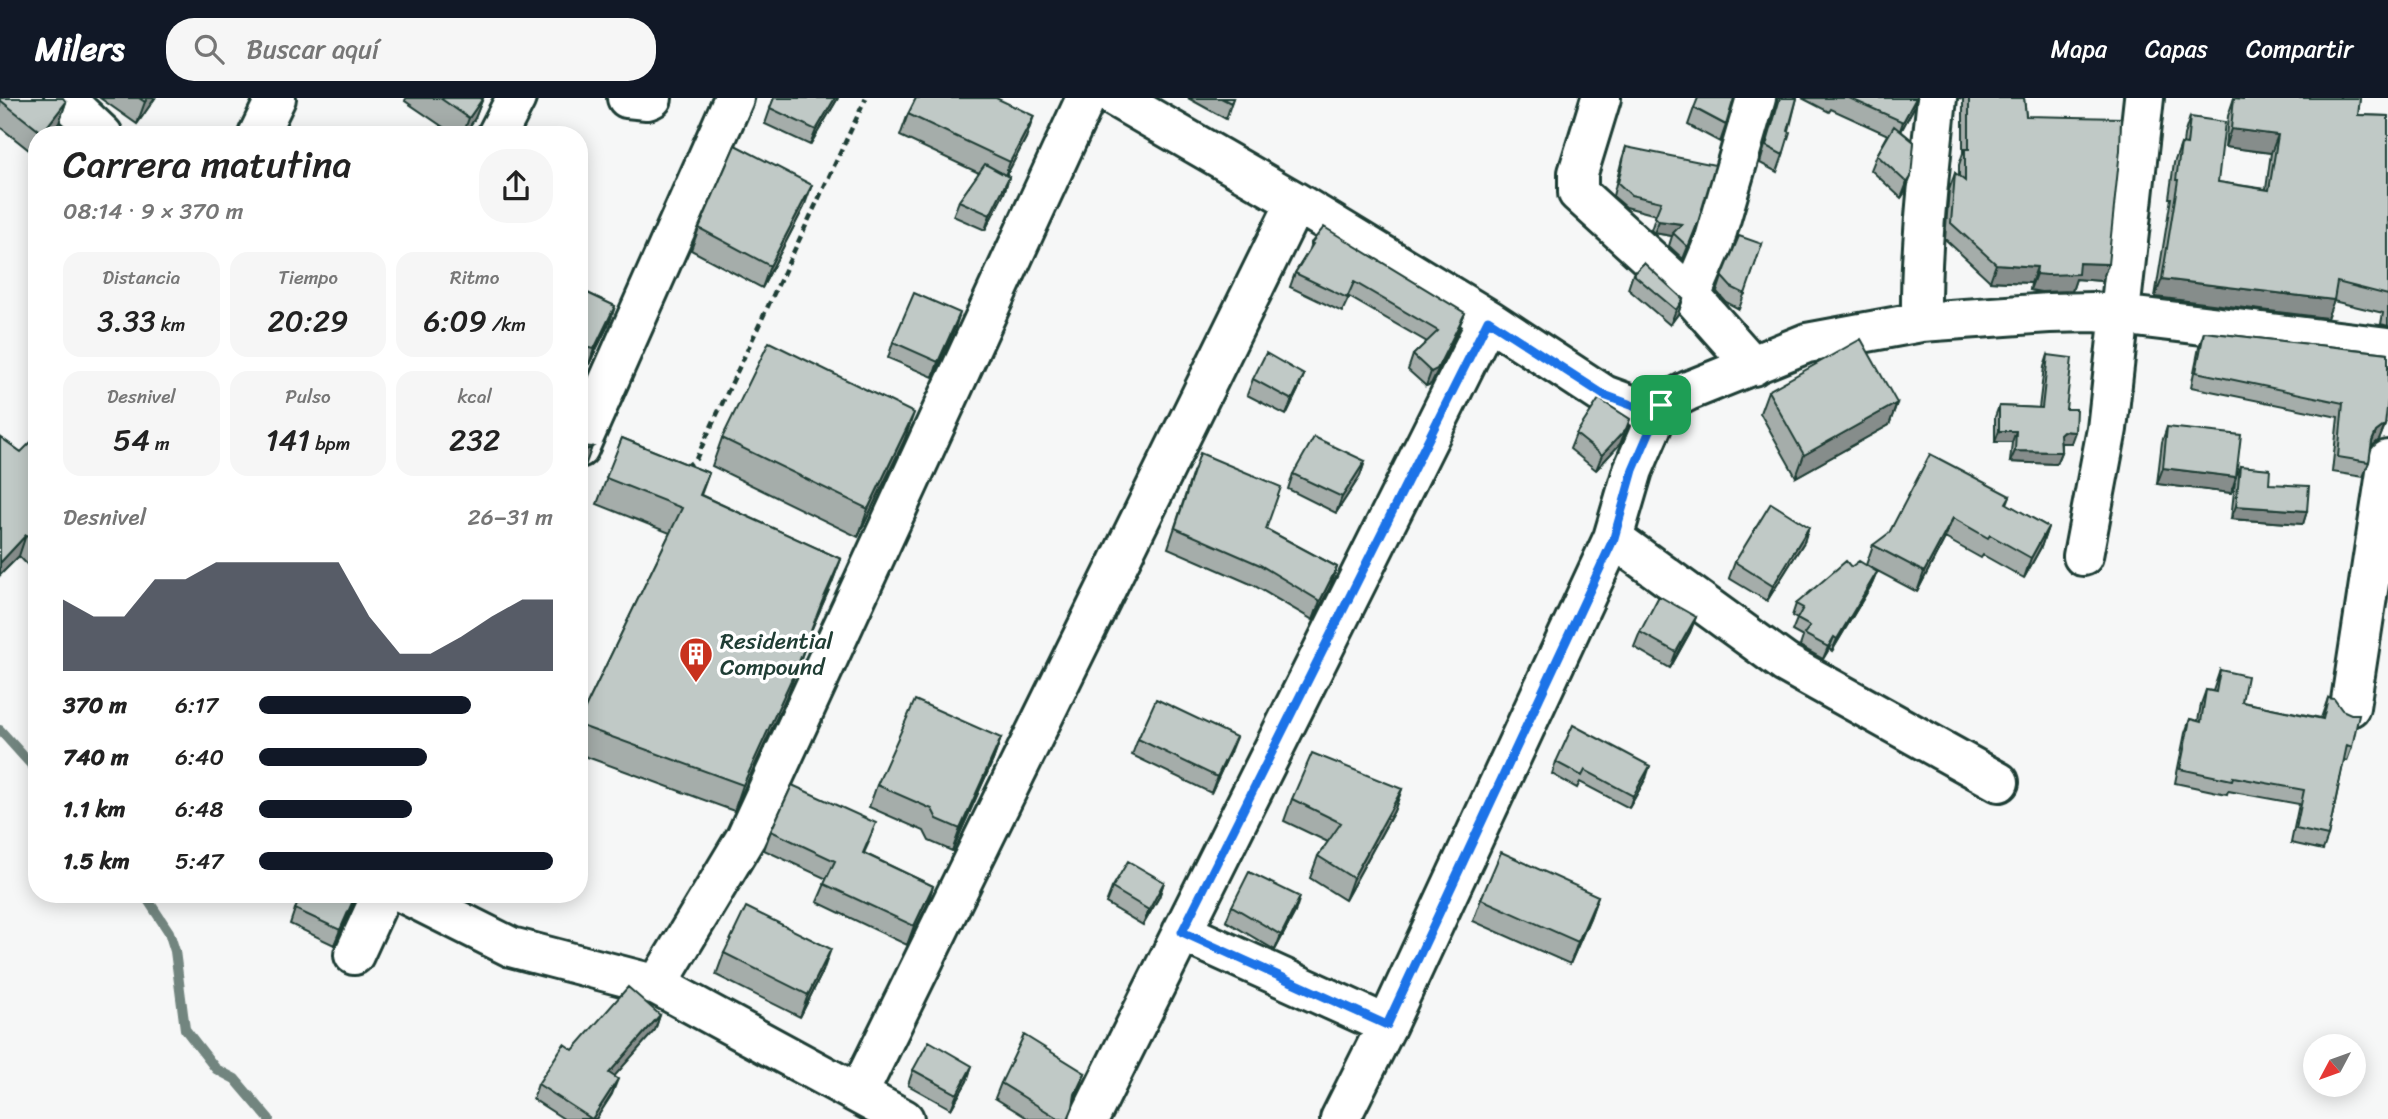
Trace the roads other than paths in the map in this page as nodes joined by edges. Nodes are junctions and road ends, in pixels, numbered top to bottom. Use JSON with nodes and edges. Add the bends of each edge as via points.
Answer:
{"nodes":[{"id":1,"x":64,"y":98,"type":"edge"},
{"id":2,"x":276,"y":98,"type":"edge"},
{"id":3,"x":516,"y":98,"type":"edge"},
{"id":4,"x":627,"y":98,"type":"edge"},
{"id":5,"x":652,"y":98,"type":"edge"},
{"id":6,"x":734,"y":98,"type":"edge"},
{"id":7,"x":1086,"y":98,"type":"edge"},
{"id":8,"x":1116,"y":98,"type":"edge"},
{"id":9,"x":1601,"y":98,"type":"edge"},
{"id":10,"x":1756,"y":98,"type":"edge"},
{"id":11,"x":1937,"y":98,"type":"edge"},
{"id":12,"x":2144,"y":98,"type":"edge"},
{"id":13,"x":94,"y":126,"type":"edge"},
{"id":14,"x":262,"y":126,"type":"edge"},
{"id":15,"x":502,"y":126,"type":"edge"},
{"id":16,"x":1296,"y":202,"type":"junction"},
{"id":17,"x":1691,"y":296,"type":"junction"},
{"id":18,"x":2120,"y":316,"type":"junction"},
{"id":19,"x":1488,"y":320,"type":"junction"},
{"id":20,"x":1921,"y":322,"type":"junction"},
{"id":21,"x":2388,"y":347,"type":"edge"},
{"id":22,"x":1753,"y":366,"type":"junction"},
{"id":23,"x":1661,"y":405,"type":"junction"},
{"id":24,"x":588,"y":429,"type":"edge"},
{"id":25,"x":2388,"y":460,"type":"edge"},
{"id":26,"x":1614,"y":538,"type":"junction"},
{"id":27,"x":2083,"y":555,"type":"dead end"},
{"id":28,"x":2350,"y":707,"type":"dead end"},
{"id":29,"x":1999,"y":782,"type":"dead end"},
{"id":30,"x":378,"y":903,"type":"edge"},
{"id":31,"x":423,"y":903,"type":"edge"},
{"id":32,"x":1182,"y":932,"type":"junction"},
{"id":33,"x":354,"y":955,"type":"dead end"},
{"id":34,"x":657,"y":985,"type":"junction"},
{"id":35,"x":1387,"y":1025,"type":"junction"},
{"id":36,"x":858,"y":1094,"type":"junction"},
{"id":37,"x":904,"y":1119,"type":"edge"},
{"id":38,"x":1089,"y":1119,"type":"edge"},
{"id":39,"x":1340,"y":1119,"type":"edge"}],
"edges":[{"from":1,"to":13,"type":"street"},
{"from":2,"to":14,"type":"street"},
{"from":3,"to":15,"type":"street"},
{"from":4,"to":5,"type":"street"},
{"from":6,"to":24,"type":"street"},
{"from":7,"to":34,"type":"street","via":[[746,837]]},
{"from":8,"to":16,"type":"street"},
{"from":9,"to":17,"type":"street","via":[[1578,173],[1578,193]]},
{"from":10,"to":17,"type":"street","via":[[1714,242]]},
{"from":11,"to":20,"type":"street","via":[[1920,273]]},
{"from":12,"to":18,"type":"street"},
{"from":16,"to":19,"type":"street"},
{"from":16,"to":36,"type":"street"},
{"from":17,"to":22,"type":"street"},
{"from":18,"to":20,"type":"street","via":[[2049,313]]},
{"from":18,"to":21,"type":"street"},
{"from":18,"to":27,"type":"street","via":[[2107,429]]},
{"from":19,"to":23,"type":"street","via":[[1604,395],[1634,406]]},
{"from":19,"to":32,"type":"street"},
{"from":20,"to":22,"type":"street","via":[[1807,344]]},
{"from":22,"to":23,"type":"street"},
{"from":23,"to":26,"type":"street","via":[[1633,470]]},
{"from":25,"to":28,"type":"street"},
{"from":26,"to":29,"type":"street","via":[[1785,663]]},
{"from":26,"to":35,"type":"street"},
{"from":30,"to":33,"type":"street"},
{"from":31,"to":34,"type":"street","via":[[511,947]]},
{"from":32,"to":35,"type":"street"},
{"from":32,"to":38,"type":"street"},
{"from":34,"to":36,"type":"street"},
{"from":35,"to":39,"type":"street"},
{"from":36,"to":37,"type":"street"}]}
